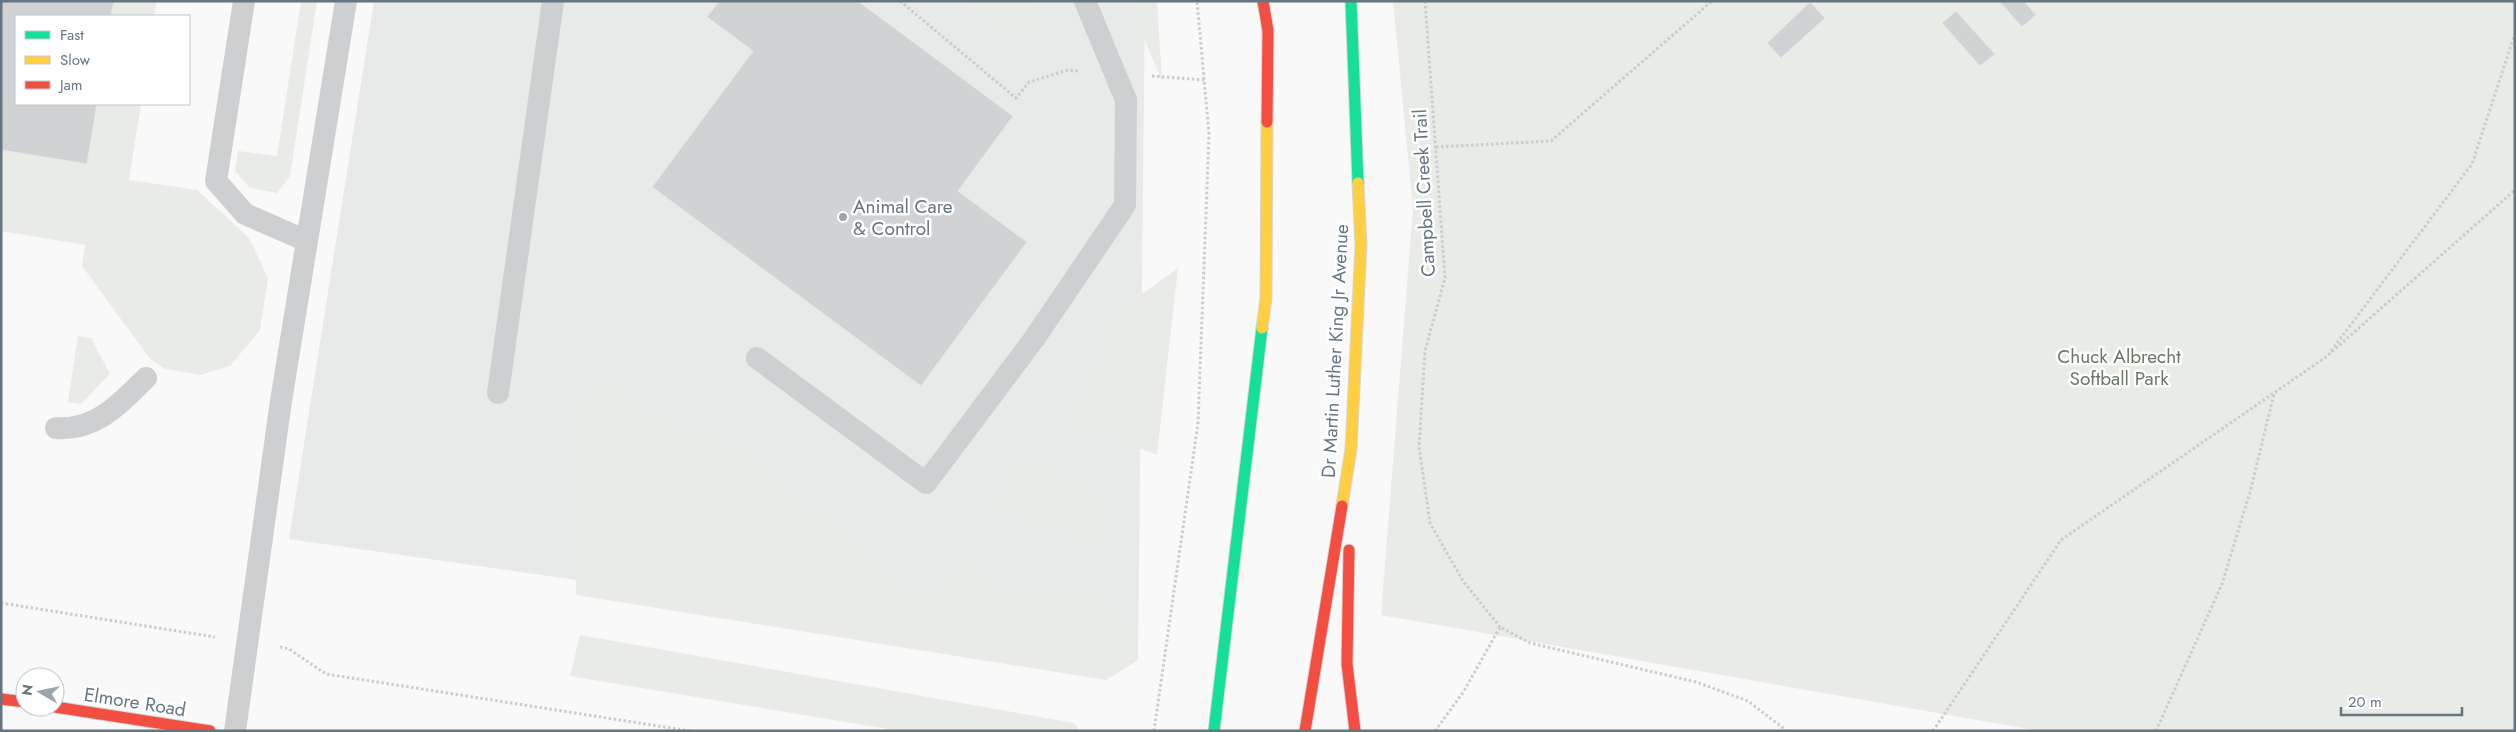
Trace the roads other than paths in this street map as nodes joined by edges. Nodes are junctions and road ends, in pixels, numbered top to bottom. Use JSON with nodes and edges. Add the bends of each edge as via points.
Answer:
{"nodes":[{"id":1,"x":244,"y":1,"type":"edge"},
{"id":2,"x":346,"y":1,"type":"edge"},
{"id":3,"x":554,"y":1,"type":"edge"},
{"id":4,"x":1085,"y":1,"type":"edge"},
{"id":5,"x":1263,"y":1,"type":"edge"},
{"id":6,"x":1352,"y":1,"type":"edge"},
{"id":7,"x":307,"y":241,"type":"junction"},
{"id":8,"x":757,"y":358,"type":"dead end"},
{"id":9,"x":146,"y":378,"type":"dead end"},
{"id":10,"x":498,"y":393,"type":"dead end"},
{"id":11,"x":56,"y":428,"type":"dead end"},
{"id":12,"x":1351,"y":449,"type":"junction"},
{"id":13,"x":1,"y":699,"type":"edge"},
{"id":14,"x":15,"y":701,"type":"edge"},
{"id":15,"x":65,"y":709,"type":"edge"},
{"id":16,"x":210,"y":731,"type":"edge"},
{"id":17,"x":235,"y":731,"type":"edge"},
{"id":18,"x":1214,"y":731,"type":"edge"},
{"id":19,"x":1305,"y":731,"type":"edge"},
{"id":20,"x":1355,"y":731,"type":"edge"}],
"edges":[{"from":1,"to":7,"type":"lane","via":[[216,180],[245,214]]},
{"from":2,"to":7,"type":"lane"},
{"from":3,"to":10,"type":"lane"},
{"from":4,"to":8,"type":"lane","via":[[1126,100],[1125,205],[1034,339],[926,483]]},
{"from":5,"to":18,"type":"street","via":[[1268,31],[1266,298]]},
{"from":6,"to":12,"type":"street","name":"Dr Martin Luther King Jr Avenue","via":[[1361,245]]},
{"from":7,"to":17,"type":"lane"},
{"from":9,"to":11,"type":"lane","via":[[115,410],[75,429]]},
{"from":12,"to":19,"type":"street","name":"Dr Martin Luther King Jr Avenue"},
{"from":12,"to":20,"type":"street","via":[[1347,624],[1350,710]]},
{"from":13,"to":14,"type":"street"},
{"from":15,"to":16,"type":"street","name":"Elmore Road"}]}
